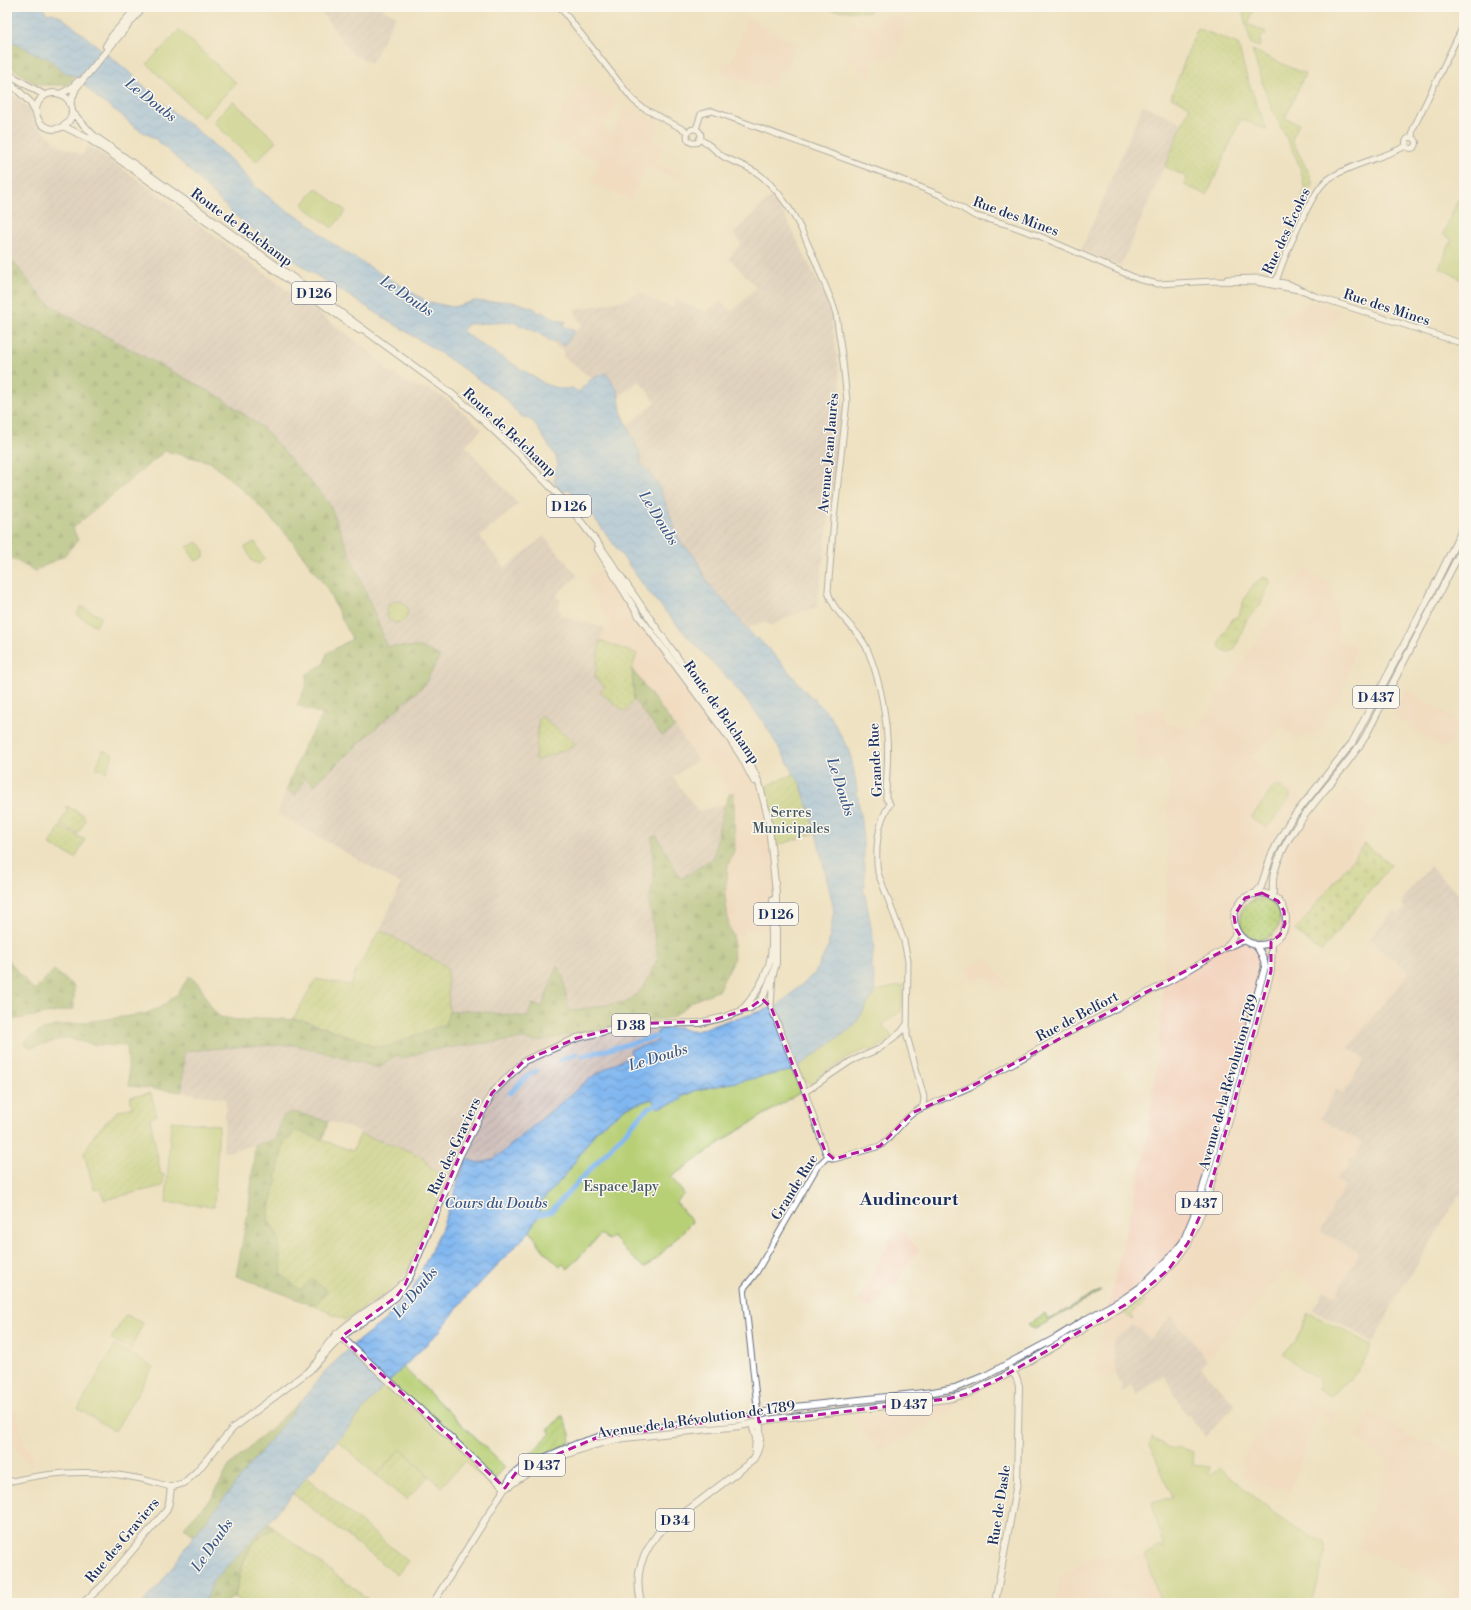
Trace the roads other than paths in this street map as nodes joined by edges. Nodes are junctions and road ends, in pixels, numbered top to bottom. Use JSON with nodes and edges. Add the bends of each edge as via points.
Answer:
{"nodes":[{"id":1,"x":137,"y":7,"type":"edge"},
{"id":2,"x":143,"y":7,"type":"edge"},
{"id":3,"x":560,"y":7,"type":"edge"},
{"id":4,"x":1464,"y":24,"type":"edge"},
{"id":5,"x":108,"y":45,"type":"junction"},
{"id":6,"x":7,"y":73,"type":"edge"},
{"id":7,"x":7,"y":80,"type":"edge"},
{"id":8,"x":75,"y":87,"type":"junction"},
{"id":9,"x":60,"y":94,"type":"junction"},
{"id":10,"x":44,"y":95,"type":"junction"},
{"id":11,"x":70,"y":104,"type":"junction"},
{"id":12,"x":72,"y":112,"type":"junction"},
{"id":13,"x":36,"y":113,"type":"junction"},
{"id":14,"x":63,"y":126,"type":"junction"},
{"id":15,"x":696,"y":130,"type":"junction"},
{"id":16,"x":688,"y":132,"type":"junction"},
{"id":17,"x":1412,"y":137,"type":"junction"},
{"id":18,"x":699,"y":139,"type":"junction"},
{"id":19,"x":1406,"y":146,"type":"junction"},
{"id":20,"x":1275,"y":283,"type":"junction"},
{"id":21,"x":1464,"y":344,"type":"edge"},
{"id":22,"x":1464,"y":526,"type":"edge"},
{"id":23,"x":1464,"y":545,"type":"edge"},
{"id":24,"x":835,"y":608,"type":"joint"},
{"id":25,"x":1255,"y":894,"type":"junction"},
{"id":26,"x":1273,"y":897,"type":"junction"},
{"id":27,"x":1236,"y":929,"type":"junction"},
{"id":28,"x":1246,"y":941,"type":"junction"},
{"id":29,"x":1272,"y":942,"type":"junction"},
{"id":30,"x":1254,"y":944,"type":"junction"},
{"id":31,"x":772,"y":945,"type":"junction"},
{"id":32,"x":1224,"y":949,"type":"junction"},
{"id":33,"x":773,"y":974,"type":"junction"},
{"id":34,"x":762,"y":999,"type":"junction"},
{"id":35,"x":771,"y":1007,"type":"junction"},
{"id":36,"x":742,"y":1010,"type":"junction"},
{"id":37,"x":906,"y":1024,"type":"junction"},
{"id":38,"x":901,"y":1032,"type":"junction"},
{"id":39,"x":907,"y":1036,"type":"junction"},
{"id":40,"x":805,"y":1092,"type":"junction"},
{"id":41,"x":924,"y":1097,"type":"junction"},
{"id":42,"x":937,"y":1102,"type":"junction"},
{"id":43,"x":919,"y":1109,"type":"junction"},
{"id":44,"x":828,"y":1156,"type":"junction"},
{"id":45,"x":339,"y":1335,"type":"junction"},
{"id":46,"x":1048,"y":1343,"type":"joint"},
{"id":47,"x":1053,"y":1348,"type":"joint"},
{"id":48,"x":1008,"y":1364,"type":"junction"},
{"id":49,"x":1013,"y":1371,"type":"junction"},
{"id":50,"x":758,"y":1415,"type":"junction"},
{"id":51,"x":759,"y":1422,"type":"junction"},
{"id":52,"x":746,"y":1425,"type":"junction"},
{"id":53,"x":753,"y":1431,"type":"junction"},
{"id":54,"x":752,"y":1461,"type":"junction"},
{"id":55,"x":7,"y":1482,"type":"edge"},
{"id":56,"x":171,"y":1487,"type":"junction"},
{"id":57,"x":505,"y":1488,"type":"junction"},
{"id":58,"x":83,"y":1603,"type":"edge"},
{"id":59,"x":433,"y":1603,"type":"edge"},
{"id":60,"x":641,"y":1603,"type":"edge"},
{"id":61,"x":995,"y":1603,"type":"edge"}],
"edges":[{"from":1,"to":5,"type":"main road","via":[[112,36]]},
{"from":2,"to":5,"type":"main road"},
{"from":3,"to":16,"type":"street","via":[[633,100]]},
{"from":4,"to":17,"type":"street","via":[[1413,129]]},
{"from":5,"to":8,"type":"main road"},
{"from":6,"to":10,"type":"main road"},
{"from":7,"to":13,"type":"main road","via":[[30,102]]},
{"from":8,"to":9,"type":"main road"},
{"from":8,"to":11,"type":"main road"},
{"from":9,"to":10,"type":"main road"},
{"from":9,"to":11,"type":"main road"},
{"from":10,"to":13,"type":"main road","via":[[36,106]]},
{"from":11,"to":12,"type":"main road"},
{"from":12,"to":14,"type":"main road"},
{"from":12,"to":33,"type":"main road","name":"Route de Belchamp","number":"D 126","via":[[97,138],[355,322],[473,411],[552,488],[582,522],[732,732],[757,778],[768,817],[776,893],[776,963]]},
{"from":13,"to":14,"type":"main road","via":[[46,127]]},
{"from":14,"to":31,"type":"main road","name":"Route de Belchamp","number":"D 126","via":[[110,153],[470,411],[564,505],[595,545],[643,622],[727,735],[753,779],[760,796],[767,831],[773,893]]},
{"from":15,"to":16,"type":"street"},
{"from":15,"to":18,"type":"street","via":[[700,134]]},
{"from":15,"to":20,"type":"street","name":"Rue des Mines","via":[[701,114],[712,111],[722,114],[940,195],[975,216],[1037,235],[1138,279],[1158,284],[1214,281]]},
{"from":16,"to":18,"type":"street","via":[[690,141],[696,142]]},
{"from":17,"to":19,"type":"street","via":[[1406,140]]},
{"from":17,"to":19,"type":"street","via":[[1416,140],[1416,146],[1411,149]]},
{"from":18,"to":24,"type":"street","name":"Avenue Jean Jaurès","via":[[706,141],[719,154],[759,175],[781,197],[798,223],[836,314],[847,401],[827,583]]},
{"from":19,"to":20,"type":"street","name":"Rue des Écoles","via":[[1326,181],[1314,194]]},
{"from":20,"to":21,"type":"street","name":"Rue des Mines"},
{"from":22,"to":25,"type":"main road","number":"D 437","via":[[1352,743],[1290,821],[1271,856]]},
{"from":23,"to":26,"type":"main road","number":"D 437","via":[[1365,737],[1351,759],[1301,822],[1285,848],[1274,873]]},
{"from":24,"to":37,"type":"street","name":"Grande Rue","via":[[861,638],[868,651],[882,700],[888,738],[886,798],[890,804],[884,813],[876,863],[906,950]]},
{"from":25,"to":26,"type":"main road","via":[[1262,893]]},
{"from":25,"to":27,"type":"main road","via":[[1245,898],[1238,906],[1234,916]]},
{"from":26,"to":29,"type":"main road","via":[[1282,906],[1286,917],[1283,931]]},
{"from":27,"to":28,"type":"main road"},
{"from":27,"to":32,"type":"street","name":"Rue de Belfort"},
{"from":28,"to":30,"type":"main road"},
{"from":28,"to":32,"type":"street","name":"Rue de Belfort"},
{"from":29,"to":30,"type":"main road"},
{"from":29,"to":47,"type":"main road","name":"Avenue de la Révolution 1789","number":"D 437","via":[[1266,991],[1206,1202],[1188,1243],[1168,1270],[1142,1294]]},
{"from":30,"to":46,"type":"main road","name":"Avenue de la Révolution 1789","number":"D 437","via":[[1264,958],[1263,976],[1198,1206],[1183,1242],[1142,1286]]},
{"from":31,"to":34,"type":"street","name":"Route de Belchamp","number":"D 126","via":[[770,975]]},
{"from":31,"to":36,"type":"main road","via":[[763,981]]},
{"from":32,"to":42,"type":"street","name":"Rue de Belfort","via":[[1160,987]]},
{"from":33,"to":34,"type":"main road","name":"Route de Belchamp","number":"D 126"},
{"from":33,"to":35,"type":"street"},
{"from":34,"to":35,"type":"street"},
{"from":34,"to":36,"type":"main road","name":"Rue des Graviers","number":"D 38"},
{"from":35,"to":40,"type":"street"},
{"from":36,"to":45,"type":"main road","name":"Rue des Graviers","number":"D 38","via":[[699,1023],[633,1024],[577,1038],[524,1061],[492,1093],[460,1154],[417,1260],[398,1288]]},
{"from":37,"to":38,"type":"street"},
{"from":37,"to":39,"type":"street","name":"Grande Rue"},
{"from":38,"to":39,"type":"street"},
{"from":38,"to":40,"type":"street","via":[[875,1052],[851,1061]]},
{"from":39,"to":41,"type":"street","name":"Grande Rue"},
{"from":40,"to":44,"type":"street"},
{"from":41,"to":42,"type":"street"},
{"from":41,"to":43,"type":"street","name":"Grande Rue"},
{"from":42,"to":43,"type":"street","name":"Rue de Belfort"},
{"from":43,"to":44,"type":"street","name":"Grande Rue","via":[[880,1146],[834,1159]]},
{"from":44,"to":50,"type":"street","name":"Grande Rue","number":"D 34","via":[[817,1167],[756,1273],[744,1288]]},
{"from":45,"to":56,"type":"main road","name":"Rue des Graviers","number":"D 38","via":[[327,1344],[315,1365],[232,1428],[197,1471],[184,1483]]},
{"from":45,"to":57,"type":"main road"},
{"from":46,"to":48,"type":"main road","name":"Avenue de la Révolution de 1789","number":"D 437"},
{"from":47,"to":49,"type":"main road","name":"Avenue de la Révolution de 1789","number":"D 437"},
{"from":48,"to":49,"type":"main road","name":"Rue de Dasle"},
{"from":48,"to":50,"type":"main road","name":"Avenue de la Révolution de 1789","number":"D 437","via":[[955,1388],[776,1409]]},
{"from":49,"to":51,"type":"main road","name":"Avenue de la Révolution de 1789","number":"D 437","via":[[967,1394],[947,1399]]},
{"from":49,"to":61,"type":"main road","name":"Rue de Dasle","via":[[1019,1386],[1017,1482]]},
{"from":50,"to":51,"type":"main road","number":"D 34"},
{"from":50,"to":57,"type":"main road","name":"Avenue de la Révolution de 1789","number":"D 437","via":[[635,1430],[596,1438],[517,1470]]},
{"from":51,"to":52,"type":"main road","name":"Avenue de la Révolution de 1789","number":"D 437"},
{"from":51,"to":53,"type":"main road"},
{"from":51,"to":54,"type":"main road","number":"D 34","via":[[761,1444]]},
{"from":52,"to":53,"type":"main road"},
{"from":52,"to":57,"type":"main road","name":"Avenue de la Révolution de 1789","number":"D 437","via":[[624,1438],[597,1444],[528,1472]]},
{"from":53,"to":54,"type":"main road","via":[[756,1445]]},
{"from":54,"to":60,"type":"main road","number":"D 34","via":[[658,1533],[642,1558],[638,1573]]},
{"from":55,"to":56,"type":"street","via":[[48,1474],[98,1473],[135,1478]]},
{"from":56,"to":58,"type":"main road","name":"Rue des Graviers","via":[[166,1511],[101,1587]]},
{"from":57,"to":59,"type":"main road","number":"D 437"}]}
